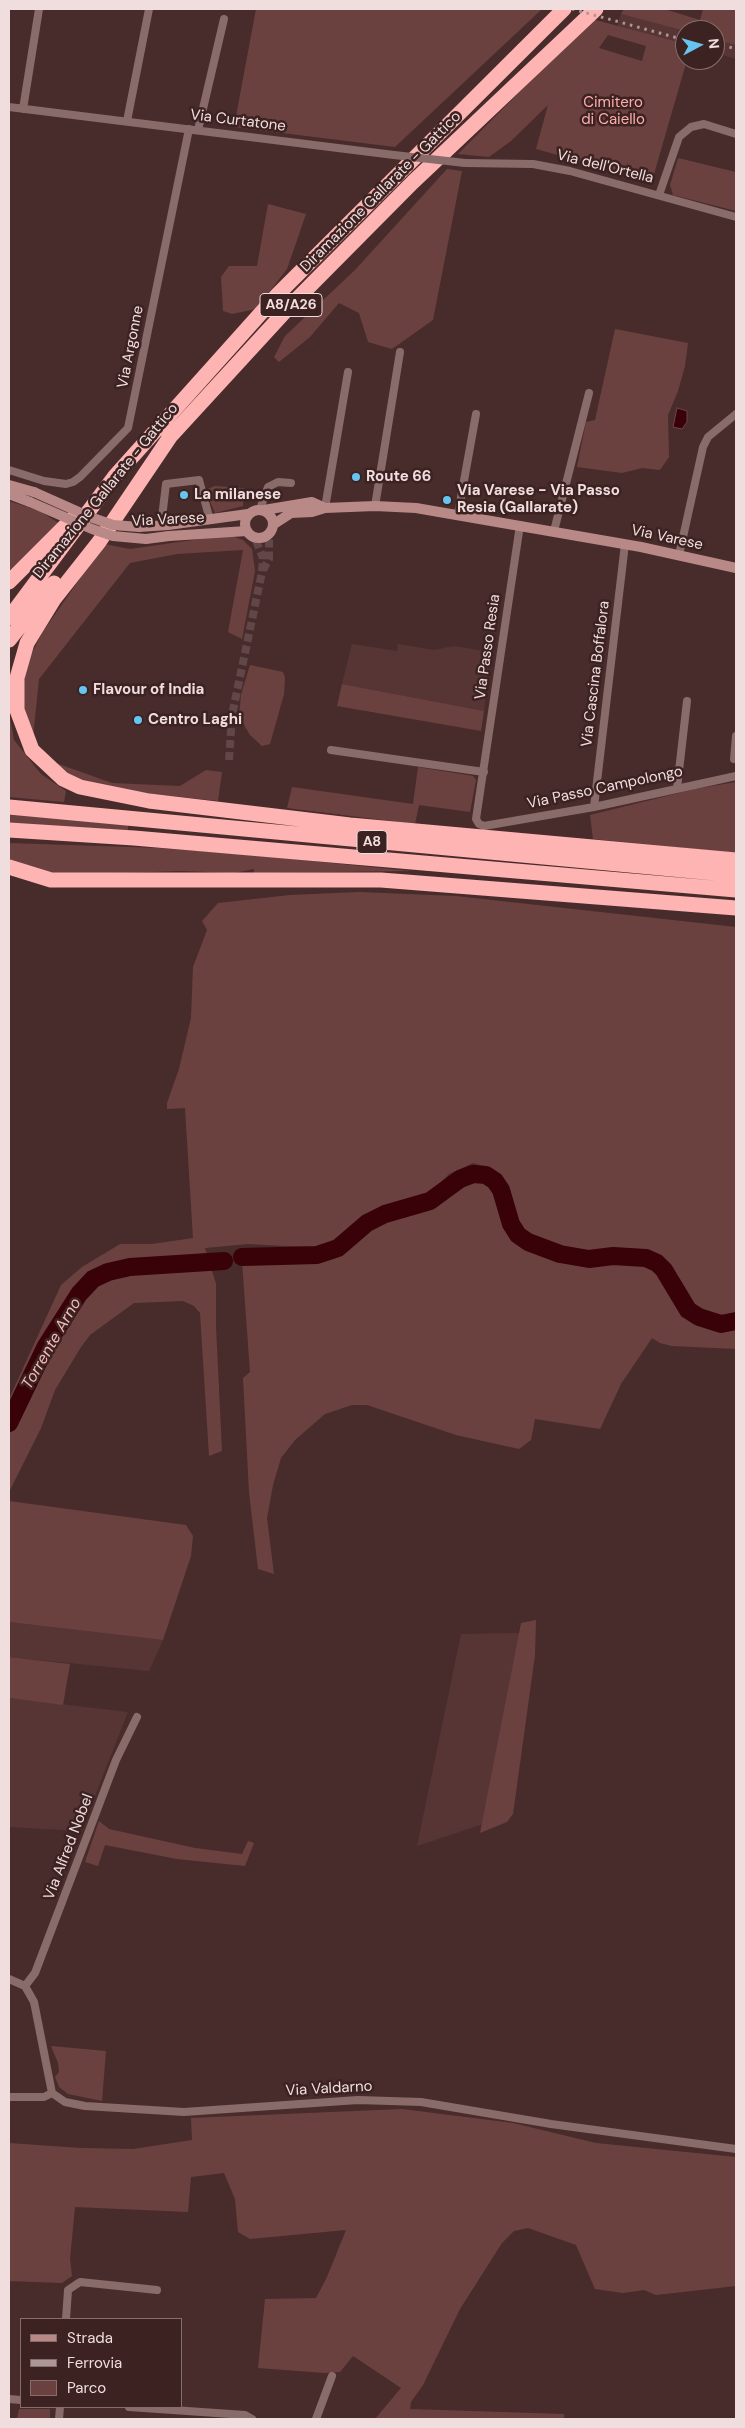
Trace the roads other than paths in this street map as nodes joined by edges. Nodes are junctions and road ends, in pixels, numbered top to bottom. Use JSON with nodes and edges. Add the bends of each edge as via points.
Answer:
{"nodes":[{"id":1,"x":39,"y":9,"type":"edge"},
{"id":2,"x":150,"y":9,"type":"edge"},
{"id":3,"x":564,"y":9,"type":"edge"},
{"id":4,"x":596,"y":9,"type":"edge"},
{"id":5,"x":224,"y":20,"type":"dead end"},
{"id":6,"x":9,"y":107,"type":"edge"},
{"id":7,"x":23,"y":109,"type":"junction"},
{"id":8,"x":126,"y":121,"type":"junction"},
{"id":9,"x":189,"y":129,"type":"junction"},
{"id":10,"x":198,"y":130,"type":"junction"},
{"id":11,"x":736,"y":134,"type":"edge"},
{"id":12,"x":464,"y":163,"type":"joint"},
{"id":13,"x":659,"y":195,"type":"junction"},
{"id":14,"x":736,"y":217,"type":"edge"},
{"id":15,"x":400,"y":352,"type":"dead end"},
{"id":16,"x":348,"y":372,"type":"dead end"},
{"id":17,"x":589,"y":393,"type":"dead end"},
{"id":18,"x":476,"y":414,"type":"dead end"},
{"id":19,"x":736,"y":414,"type":"edge"},
{"id":20,"x":174,"y":431,"type":"junction"},
{"id":21,"x":9,"y":470,"type":"edge"},
{"id":22,"x":115,"y":476,"type":"junction"},
{"id":23,"x":291,"y":483,"type":"dead end"},
{"id":24,"x":9,"y":485,"type":"edge"},
{"id":25,"x":9,"y":494,"type":"edge"},
{"id":26,"x":32,"y":497,"type":"junction"},
{"id":27,"x":375,"y":506,"type":"junction"},
{"id":28,"x":325,"y":508,"type":"junction"},
{"id":29,"x":262,"y":510,"type":"junction"},
{"id":30,"x":248,"y":514,"type":"junction"},
{"id":31,"x":458,"y":514,"type":"junction"},
{"id":32,"x":210,"y":520,"type":"junction"},
{"id":33,"x":274,"y":524,"type":"junction"},
{"id":34,"x":164,"y":525,"type":"junction"},
{"id":35,"x":520,"y":525,"type":"junction"},
{"id":36,"x":247,"y":531,"type":"junction"},
{"id":37,"x":554,"y":531,"type":"junction"},
{"id":38,"x":625,"y":544,"type":"junction"},
{"id":39,"x":679,"y":555,"type":"junction"},
{"id":40,"x":736,"y":568,"type":"edge"},
{"id":41,"x":9,"y":582,"type":"edge"},
{"id":42,"x":9,"y":618,"type":"edge"},
{"id":43,"x":9,"y":640,"type":"edge"},
{"id":44,"x":687,"y":701,"type":"dead end"},
{"id":45,"x":736,"y":736,"type":"edge"},
{"id":46,"x":331,"y":750,"type":"dead end"},
{"id":47,"x":734,"y":760,"type":"dead end"},
{"id":48,"x":484,"y":772,"type":"junction"},
{"id":49,"x":736,"y":776,"type":"edge"},
{"id":50,"x":677,"y":788,"type":"junction"},
{"id":51,"x":9,"y":807,"type":"edge"},
{"id":52,"x":594,"y":807,"type":"junction"},
{"id":53,"x":479,"y":824,"type":"joint"},
{"id":54,"x":9,"y":830,"type":"edge"},
{"id":55,"x":736,"y":860,"type":"edge"},
{"id":56,"x":9,"y":867,"type":"edge"},
{"id":57,"x":736,"y":876,"type":"edge"},
{"id":58,"x":736,"y":890,"type":"edge"},
{"id":59,"x":736,"y":908,"type":"edge"},
{"id":60,"x":137,"y":1717,"type":"dead end"},
{"id":61,"x":9,"y":1979,"type":"edge"},
{"id":62,"x":25,"y":1986,"type":"junction"},
{"id":63,"x":52,"y":2093,"type":"junction"},
{"id":64,"x":9,"y":2097,"type":"edge"},
{"id":65,"x":736,"y":2148,"type":"edge"},
{"id":66,"x":157,"y":2290,"type":"dead end"},
{"id":67,"x":66,"y":2318,"type":"edge"},
{"id":68,"x":332,"y":2376,"type":"dead end"},
{"id":69,"x":146,"y":2408,"type":"edge"},
{"id":70,"x":252,"y":2419,"type":"edge"},
{"id":71,"x":316,"y":2419,"type":"edge"}],
"edges":[{"from":1,"to":7,"type":"street"},
{"from":2,"to":8,"type":"street"},
{"from":3,"to":22,"type":"highway","name":"Diramazione Gallarate - Gattico","number":"A8/A26","via":[[278,294]]},
{"from":4,"to":20,"type":"highway","name":"Diramazione Gallarate - Gattico","number":"A8/A26","via":[[413,182],[292,304]]},
{"from":5,"to":10,"type":"street"},
{"from":6,"to":7,"type":"street","name":"Via Curtatone"},
{"from":7,"to":8,"type":"street","name":"Via Curtatone"},
{"from":8,"to":9,"type":"street","name":"Via Curtatone"},
{"from":9,"to":10,"type":"street","name":"Via Curtatone"},
{"from":9,"to":21,"type":"street","name":"Via Argonne","via":[[128,428],[73,482],[44,481]]},
{"from":10,"to":12,"type":"street","name":"Via Curtatone","bridge":true},
{"from":11,"to":13,"type":"street","via":[[704,124],[691,127],[674,146]]},
{"from":12,"to":13,"type":"street","name":"Via dell'Ortella","via":[[542,166]]},
{"from":13,"to":14,"type":"street","name":"Via dell'Ortella"},
{"from":15,"to":27,"type":"street"},
{"from":16,"to":28,"type":"street"},
{"from":17,"to":37,"type":"street"},
{"from":18,"to":31,"type":"street"},
{"from":19,"to":39,"type":"street","via":[[708,438],[703,448]]},
{"from":20,"to":43,"type":"highway","name":"Diramazione Gallarate - Gattico","number":"A8/A26"},
{"from":20,"to":55,"type":"highway","via":[[99,542],[54,598],[27,644],[17,678],[17,710],[32,750],[62,779],[80,787],[149,801],[340,824]]},
{"from":22,"to":41,"type":"highway"},
{"from":22,"to":42,"type":"highway","name":"Diramazione Gallarate - Gattico"},
{"from":23,"to":29,"type":"street","via":[[278,482],[268,487]]},
{"from":24,"to":26,"type":"main road","name":"Via Varese"},
{"from":25,"to":26,"type":"main road","name":"Via Varese"},
{"from":26,"to":34,"type":"main road","name":"Via Varese","bridge":true,"via":[[103,522],[127,527]]},
{"from":26,"to":36,"type":"main road","name":"Via Varese","bridge":true,"via":[[113,536],[146,538]]},
{"from":27,"to":28,"type":"main road","name":"Via Varese"},
{"from":27,"to":31,"type":"main road","name":"Via Varese"},
{"from":28,"to":29,"type":"main road","name":"Via Varese","via":[[312,502]]},
{"from":28,"to":33,"type":"main road","name":"Via Varese","via":[[291,513]]},
{"from":29,"to":30,"type":"main road"},
{"from":29,"to":33,"type":"main road","via":[[270,514]]},
{"from":30,"to":32,"type":"main road","name":"Via Varese"},
{"from":30,"to":36,"type":"main road"},
{"from":31,"to":35,"type":"main road","name":"Via Varese"},
{"from":32,"to":34,"type":"main road","name":"Via Varese"},
{"from":32,"to":34,"type":"street","via":[[199,480],[166,484]]},
{"from":33,"to":36,"type":"main road","via":[[272,531],[263,538],[255,538]]},
{"from":35,"to":37,"type":"main road","name":"Via Varese"},
{"from":35,"to":48,"type":"street","name":"Via Passo Resia"},
{"from":37,"to":38,"type":"main road","name":"Via Varese"},
{"from":38,"to":39,"type":"main road","name":"Via Varese"},
{"from":38,"to":52,"type":"street","name":"Via Cascina Boffalora"},
{"from":39,"to":40,"type":"main road","name":"Via Varese"},
{"from":44,"to":50,"type":"street"},
{"from":45,"to":47,"type":"street"},
{"from":46,"to":48,"type":"street"},
{"from":48,"to":53,"type":"street","name":"Via Passo Resia","via":[[476,819]]},
{"from":49,"to":50,"type":"street","name":"Via Passo Campolongo"},
{"from":50,"to":52,"type":"street","name":"Via Passo Campolongo"},
{"from":51,"to":57,"type":"highway","number":"A8"},
{"from":52,"to":53,"type":"street","name":"Via Passo Campolongo","via":[[484,826]]},
{"from":54,"to":58,"type":"highway","number":"A8"},
{"from":56,"to":59,"type":"highway","via":[[51,880],[381,880]]},
{"from":60,"to":62,"type":"street","name":"Via Alfred Nobel","via":[[116,1760],[38,1964]]},
{"from":61,"to":62,"type":"street"},
{"from":62,"to":63,"type":"street","via":[[34,2002]]},
{"from":63,"to":64,"type":"street","via":[[44,2097]]},
{"from":63,"to":65,"type":"street","name":"Via Valdarno","via":[[65,2102],[85,2106],[184,2112],[358,2100],[421,2102],[551,2124]]},
{"from":66,"to":67,"type":"street","via":[[80,2282],[68,2290]]},
{"from":68,"to":71,"type":"street"},
{"from":69,"to":70,"type":"street","via":[[245,2414]]}]}
